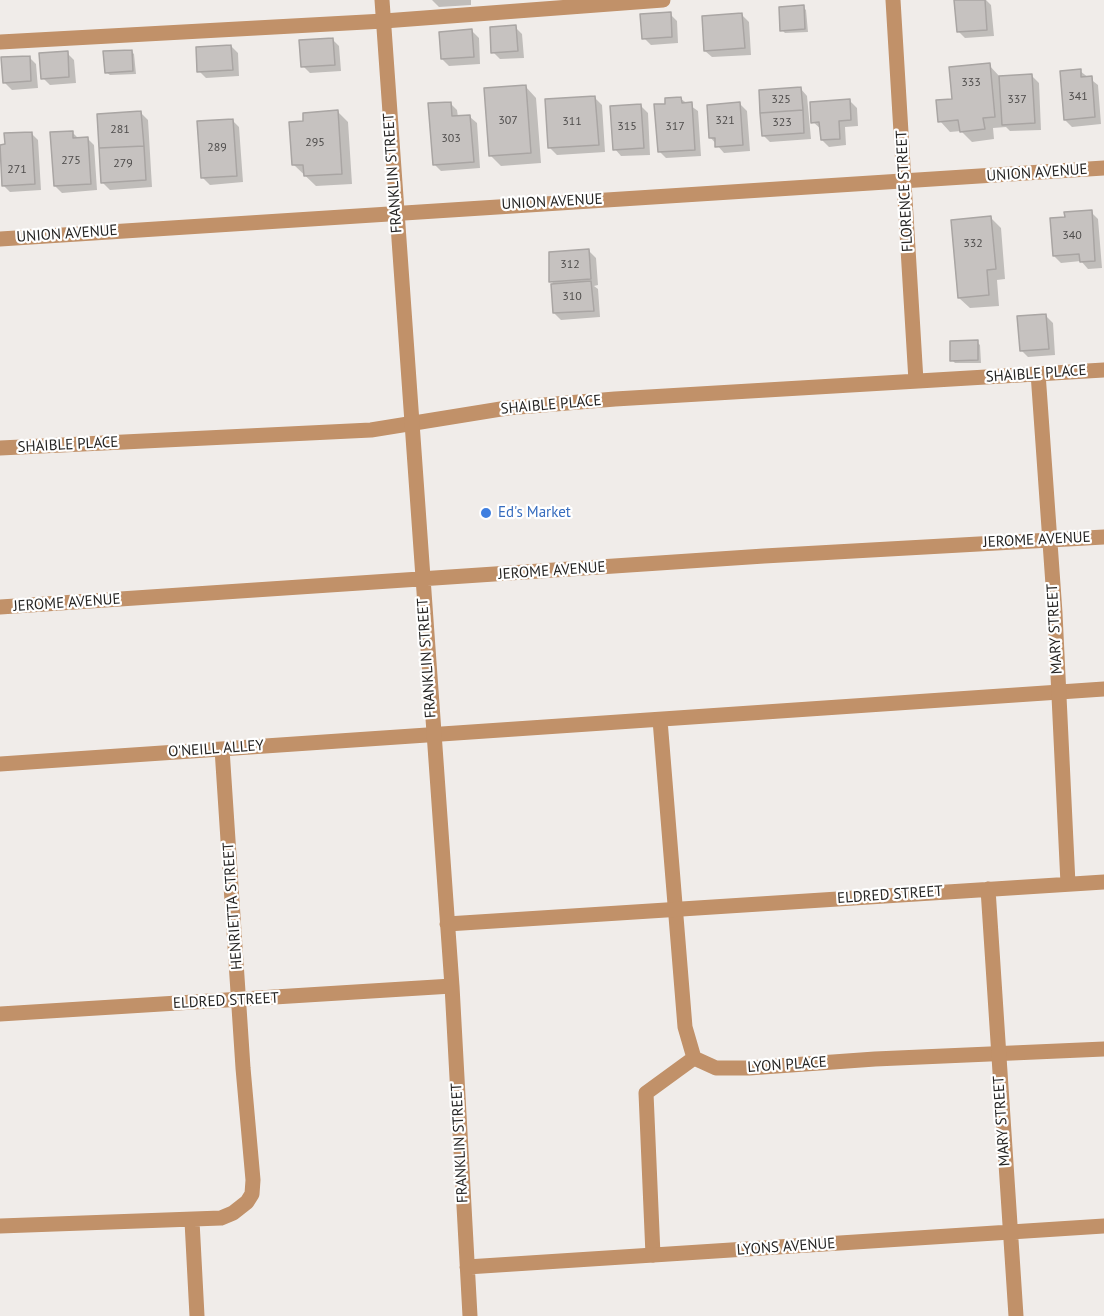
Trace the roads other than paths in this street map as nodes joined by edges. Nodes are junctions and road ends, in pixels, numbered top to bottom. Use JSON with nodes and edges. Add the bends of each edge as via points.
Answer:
{"nodes":[{"id":1,"x":382,"y":0,"type":"edge"},
{"id":2,"x":663,"y":0,"type":"edge"},
{"id":3,"x":894,"y":0,"type":"edge"},
{"id":4,"x":384,"y":21,"type":"junction"},
{"id":5,"x":0,"y":42,"type":"edge"},
{"id":6,"x":1104,"y":168,"type":"edge"},
{"id":7,"x":906,"y":183,"type":"junction"},
{"id":8,"x":396,"y":212,"type":"junction"},
{"id":9,"x":0,"y":239,"type":"edge"},
{"id":10,"x":1104,"y":370,"type":"edge"},
{"id":11,"x":1038,"y":373,"type":"junction"},
{"id":12,"x":916,"y":381,"type":"junction"},
{"id":13,"x":410,"y":424,"type":"junction"},
{"id":14,"x":0,"y":448,"type":"edge"},
{"id":15,"x":1104,"y":537,"type":"edge"},
{"id":16,"x":1050,"y":540,"type":"junction"},
{"id":17,"x":421,"y":580,"type":"junction"},
{"id":18,"x":0,"y":607,"type":"edge"},
{"id":19,"x":1104,"y":689,"type":"edge"},
{"id":20,"x":1058,"y":692,"type":"junction"},
{"id":21,"x":660,"y":720,"type":"junction"},
{"id":22,"x":432,"y":735,"type":"junction"},
{"id":23,"x":222,"y":749,"type":"junction"},
{"id":24,"x":0,"y":764,"type":"edge"},
{"id":25,"x":1104,"y":882,"type":"edge"},
{"id":26,"x":1068,"y":884,"type":"junction"},
{"id":27,"x":988,"y":889,"type":"junction"},
{"id":28,"x":677,"y":909,"type":"junction"},
{"id":29,"x":447,"y":924,"type":"junction"},
{"id":30,"x":452,"y":986,"type":"junction"},
{"id":31,"x":239,"y":1000,"type":"junction"},
{"id":32,"x":0,"y":1014,"type":"edge"},
{"id":33,"x":1104,"y":1049,"type":"edge"},
{"id":34,"x":997,"y":1053,"type":"junction"},
{"id":35,"x":694,"y":1058,"type":"junction"},
{"id":36,"x":192,"y":1221,"type":"junction"},
{"id":37,"x":0,"y":1226,"type":"edge"},
{"id":38,"x":1104,"y":1226,"type":"edge"},
{"id":39,"x":1009,"y":1232,"type":"junction"},
{"id":40,"x":653,"y":1255,"type":"junction"},
{"id":41,"x":467,"y":1267,"type":"junction"},
{"id":42,"x":197,"y":1316,"type":"edge"},
{"id":43,"x":470,"y":1316,"type":"edge"},
{"id":44,"x":1016,"y":1316,"type":"edge"}],
"edges":[{"from":1,"to":4,"type":"street","name":"FRANKLIN STREET"},
{"from":2,"to":4,"type":"street"},
{"from":3,"to":7,"type":"street","name":"FLORENCE STREET"},
{"from":4,"to":5,"type":"street"},
{"from":4,"to":8,"type":"street","name":"FRANKLIN STREET"},
{"from":6,"to":7,"type":"street","name":"UNION AVENUE"},
{"from":7,"to":8,"type":"street","name":"UNION AVENUE"},
{"from":7,"to":12,"type":"street","name":"FLORENCE STREET"},
{"from":8,"to":9,"type":"street","name":"UNION AVENUE"},
{"from":8,"to":13,"type":"street","name":"FRANKLIN STREET"},
{"from":10,"to":11,"type":"street","name":"SHAIBLE PLACE"},
{"from":11,"to":12,"type":"street","name":"SHAIBLE PLACE"},
{"from":11,"to":16,"type":"street","name":"MARY STREET"},
{"from":12,"to":13,"type":"street","name":"SHAIBLE PLACE","via":[[507,408]]},
{"from":13,"to":14,"type":"street","name":"SHAIBLE PLACE","via":[[371,430]]},
{"from":13,"to":17,"type":"street","name":"FRANKLIN STREET"},
{"from":15,"to":16,"type":"street","name":"JEROME AVENUE"},
{"from":16,"to":17,"type":"street","name":"JEROME AVENUE"},
{"from":16,"to":20,"type":"street","name":"MARY STREET"},
{"from":17,"to":18,"type":"street","name":"JEROME AVENUE"},
{"from":17,"to":22,"type":"street","name":"FRANKLIN STREET"},
{"from":19,"to":20,"type":"street","name":"O'NEILL ALLEY"},
{"from":20,"to":21,"type":"street","name":"O'NEILL ALLEY"},
{"from":20,"to":26,"type":"street","name":"MARY STREET"},
{"from":21,"to":22,"type":"street","name":"O'NEILL ALLEY"},
{"from":21,"to":28,"type":"street"},
{"from":22,"to":23,"type":"street","name":"O'NEILL ALLEY"},
{"from":22,"to":29,"type":"street","name":"FRANKLIN STREET"},
{"from":23,"to":24,"type":"street","name":"O'NEILL ALLEY"},
{"from":23,"to":31,"type":"street","name":"HENRIETTA STREET"},
{"from":25,"to":26,"type":"street","name":"ELDRED STREET"},
{"from":26,"to":27,"type":"street","name":"ELDRED STREET"},
{"from":27,"to":28,"type":"street","name":"ELDRED STREET"},
{"from":27,"to":34,"type":"street","name":"MARY STREET"},
{"from":28,"to":29,"type":"street","name":"ELDRED STREET"},
{"from":28,"to":35,"type":"street","via":[[685,1027]]},
{"from":29,"to":30,"type":"street","name":"FRANKLIN STREET"},
{"from":30,"to":31,"type":"street","name":"ELDRED STREET"},
{"from":30,"to":41,"type":"street","name":"FRANKLIN STREET"},
{"from":31,"to":32,"type":"street","name":"ELDRED STREET"},
{"from":31,"to":36,"type":"street","name":"HENRIETTA STREET","via":[[252,1194],[233,1213]]},
{"from":33,"to":34,"type":"street","name":"LYON PLACE"},
{"from":34,"to":35,"type":"street","name":"LYON PLACE","via":[[749,1068],[716,1068]]},
{"from":34,"to":39,"type":"street","name":"MARY STREET"},
{"from":35,"to":40,"type":"street","via":[[646,1094]]},
{"from":36,"to":37,"type":"street","name":"HENRIETTA STREET"},
{"from":36,"to":42,"type":"street"},
{"from":38,"to":39,"type":"street","name":"LYONS AVENUE"},
{"from":39,"to":40,"type":"street","name":"LYONS AVENUE"},
{"from":39,"to":44,"type":"street","name":"MARY STREET"},
{"from":40,"to":41,"type":"street","name":"LYONS AVENUE"},
{"from":41,"to":43,"type":"street","name":"FRANKLIN STREET"}]}
